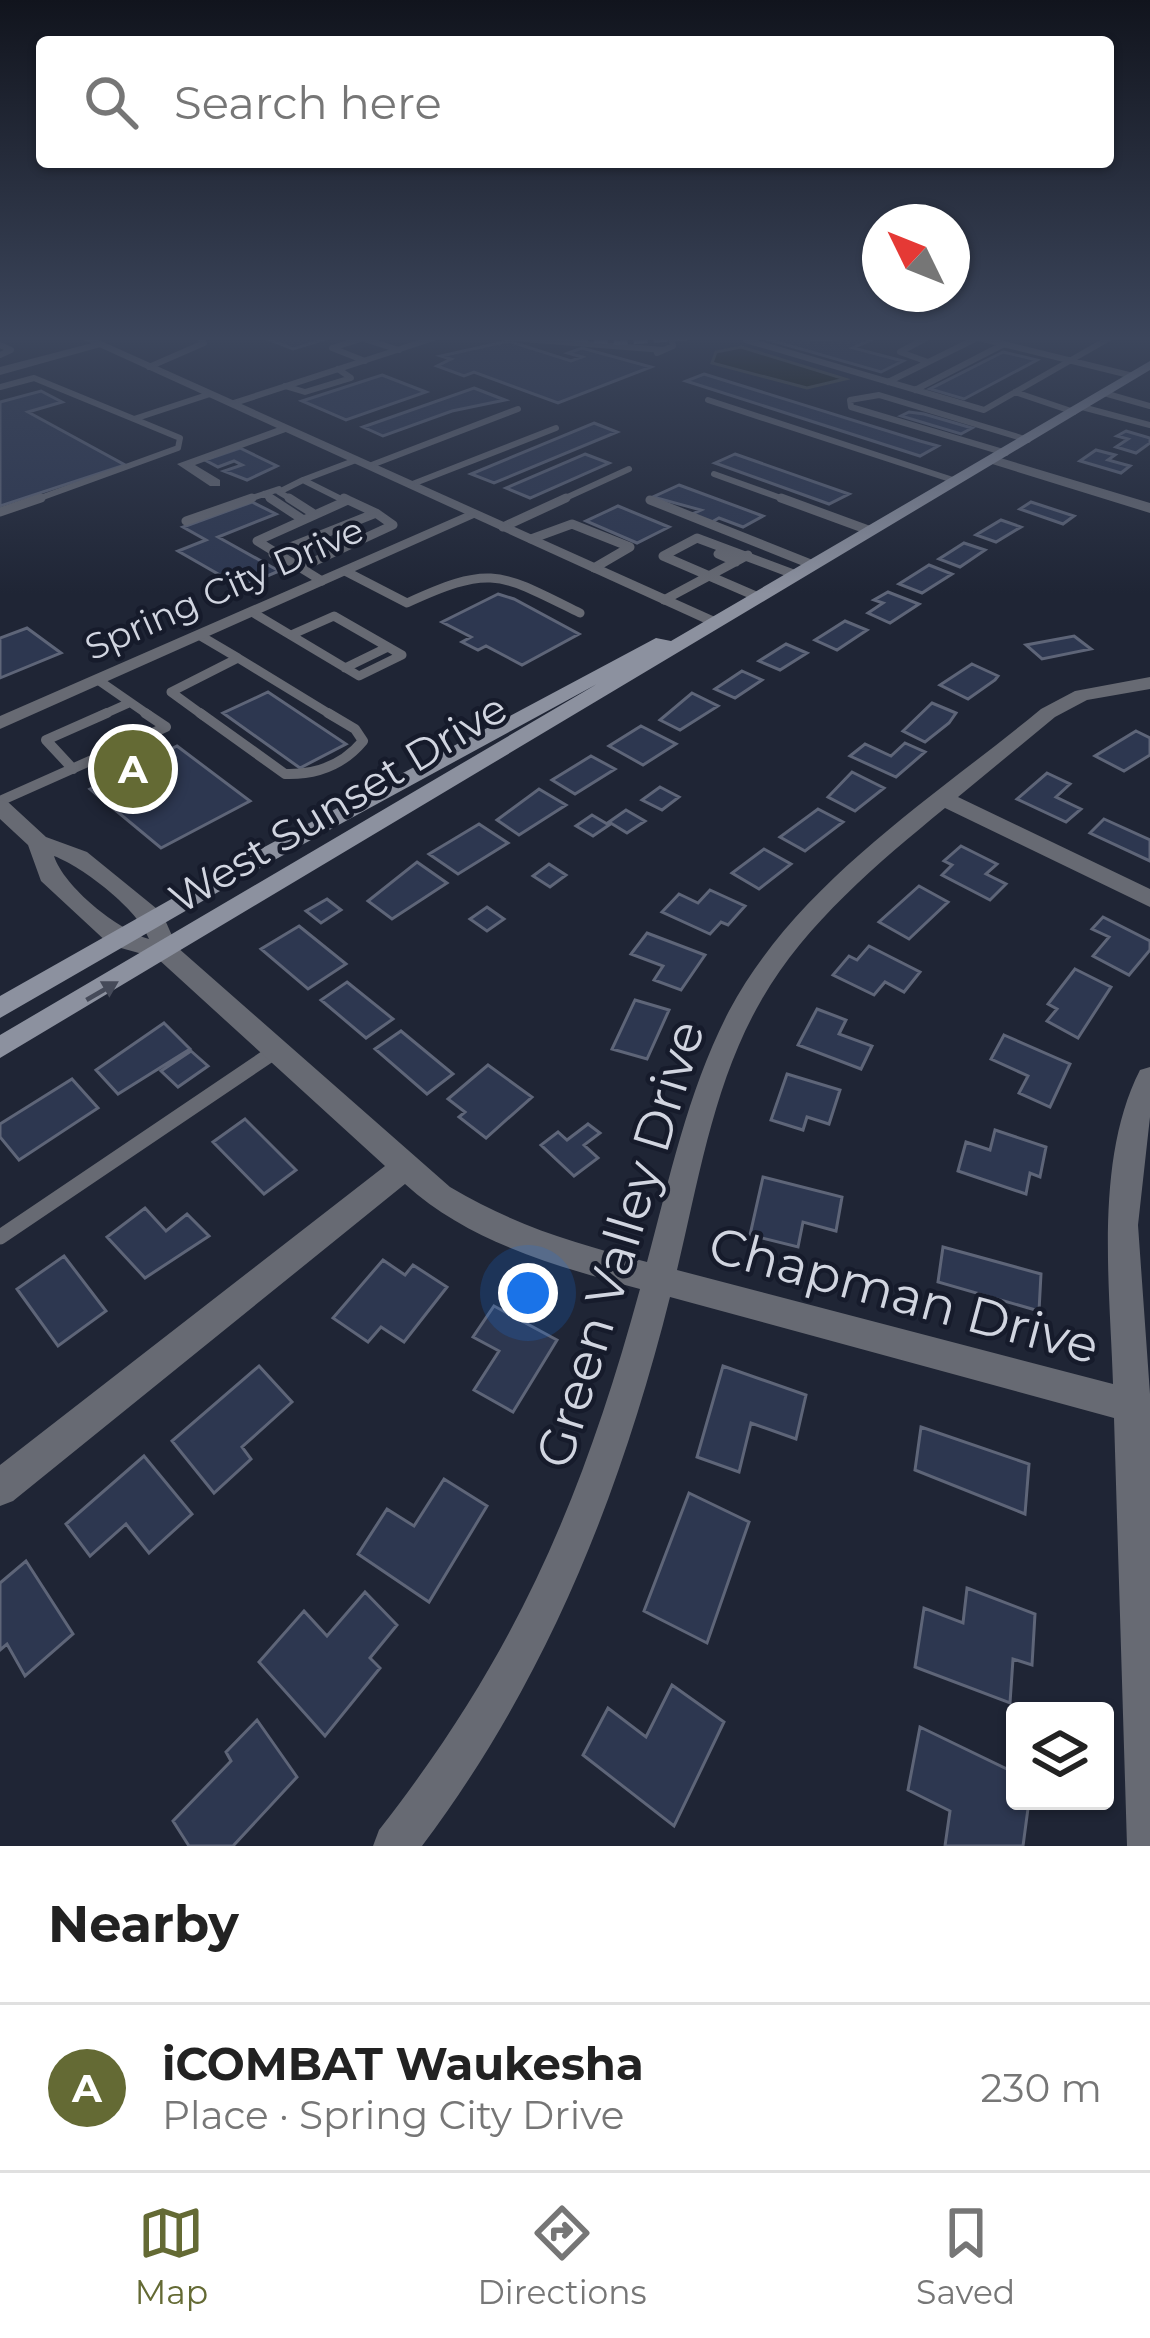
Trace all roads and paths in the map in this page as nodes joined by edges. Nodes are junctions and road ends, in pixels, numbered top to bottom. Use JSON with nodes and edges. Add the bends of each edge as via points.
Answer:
{"nodes":[{"id":1,"x":142,"y":422,"type":"edge"},
{"id":2,"x":271,"y":422,"type":"edge"},
{"id":3,"x":480,"y":422,"type":"edge"},
{"id":4,"x":776,"y":422,"type":"edge"},
{"id":5,"x":896,"y":422,"type":"edge"},
{"id":6,"x":968,"y":422,"type":"edge"},
{"id":7,"x":1058,"y":422,"type":"edge"},
{"id":8,"x":556,"y":428,"type":"dead end"},
{"id":9,"x":287,"y":429,"type":"junction"},
{"id":10,"x":1028,"y":440,"type":"junction"},
{"id":11,"x":1000,"y":457,"type":"junction"},
{"id":12,"x":363,"y":463,"type":"junction"},
{"id":13,"x":629,"y":469,"type":"dead end"},
{"id":14,"x":714,"y":474,"type":"dead end"},
{"id":15,"x":303,"y":480,"type":"junction"},
{"id":16,"x":956,"y":481,"type":"junction"},
{"id":17,"x":215,"y":483,"type":"dead end"},
{"id":18,"x":410,"y":485,"type":"junction"},
{"id":19,"x":279,"y":489,"type":"junction"},
{"id":20,"x":264,"y":494,"type":"junction"},
{"id":21,"x":348,"y":500,"type":"junction"},
{"id":22,"x":650,"y":500,"type":"dead end"},
{"id":23,"x":1150,"y":508,"type":"edge"},
{"id":24,"x":0,"y":512,"type":"edge"},
{"id":25,"x":376,"y":513,"type":"junction"},
{"id":26,"x":314,"y":514,"type":"junction"},
{"id":27,"x":475,"y":514,"type":"junction"},
{"id":28,"x":302,"y":519,"type":"junction"},
{"id":29,"x":186,"y":521,"type":"dead end"},
{"id":30,"x":503,"y":527,"type":"junction"},
{"id":31,"x":871,"y":531,"type":"junction"},
{"id":32,"x":531,"y":539,"type":"junction"},
{"id":33,"x":688,"y":542,"type":"junction"},
{"id":34,"x":702,"y":548,"type":"dead end"},
{"id":35,"x":274,"y":554,"type":"junction"},
{"id":36,"x":718,"y":554,"type":"dead end"},
{"id":37,"x":748,"y":555,"type":"junction"},
{"id":38,"x":736,"y":562,"type":"junction"},
{"id":39,"x":813,"y":565,"type":"junction"},
{"id":40,"x":300,"y":568,"type":"junction"},
{"id":41,"x":594,"y":568,"type":"junction"},
{"id":42,"x":346,"y":571,"type":"junction"},
{"id":43,"x":796,"y":575,"type":"junction"},
{"id":44,"x":709,"y":576,"type":"junction"},
{"id":45,"x":322,"y":581,"type":"junction"},
{"id":46,"x":758,"y":597,"type":"junction"},
{"id":47,"x":664,"y":600,"type":"junction"},
{"id":48,"x":252,"y":612,"type":"junction"},
{"id":49,"x":580,"y":613,"type":"dead end"},
{"id":50,"x":715,"y":622,"type":"junction"},
{"id":51,"x":199,"y":635,"type":"junction"},
{"id":52,"x":291,"y":635,"type":"junction"},
{"id":53,"x":238,"y":658,"type":"junction"},
{"id":54,"x":98,"y":680,"type":"junction"},
{"id":55,"x":1150,"y":682,"type":"edge"},
{"id":56,"x":129,"y":703,"type":"junction"},
{"id":57,"x":4,"y":715,"type":"edge"},
{"id":58,"x":73,"y":769,"type":"junction"},
{"id":59,"x":946,"y":800,"type":"junction"},
{"id":60,"x":0,"y":804,"type":"edge"},
{"id":61,"x":38,"y":842,"type":"junction"},
{"id":62,"x":1150,"y":899,"type":"edge"},
{"id":63,"x":154,"y":919,"type":"junction"},
{"id":64,"x":119,"y":940,"type":"junction"},
{"id":65,"x":166,"y":952,"type":"junction"},
{"id":66,"x":0,"y":1008,"type":"edge"},
{"id":67,"x":0,"y":1048,"type":"edge"},
{"id":68,"x":277,"y":1050,"type":"junction"},
{"id":69,"x":1150,"y":1078,"type":"edge"},
{"id":70,"x":406,"y":1166,"type":"junction"},
{"id":71,"x":0,"y":1237,"type":"edge"},
{"id":72,"x":657,"y":1278,"type":"junction"},
{"id":73,"x":1140,"y":1408,"type":"edge"},
{"id":74,"x":0,"y":1487,"type":"edge"},
{"id":75,"x":395,"y":1846,"type":"edge"},
{"id":76,"x":1149,"y":1846,"type":"edge"}],
"edges":[{"from":1,"to":24,"type":"lane","via":[[180,438],[178,448]]},
{"from":2,"to":9,"type":"street"},
{"from":3,"to":12,"type":"lane"},
{"from":4,"to":16,"type":"lane"},
{"from":5,"to":11,"type":"lane"},
{"from":6,"to":10,"type":"lane"},
{"from":7,"to":10,"type":"main road","name":"West Sunset Drive"},
{"from":8,"to":18,"type":"lane"},
{"from":9,"to":12,"type":"street"},
{"from":9,"to":17,"type":"street","via":[[184,464]]},
{"from":10,"to":11,"type":"main road","name":"West Sunset Drive"},
{"from":11,"to":16,"type":"main road","name":"West Sunset Drive"},
{"from":11,"to":23,"type":"street"},
{"from":12,"to":15,"type":"lane"},
{"from":12,"to":18,"type":"street"},
{"from":13,"to":30,"type":"lane"},
{"from":14,"to":31,"type":"lane"},
{"from":15,"to":19,"type":"lane"},
{"from":15,"to":21,"type":"lane"},
{"from":16,"to":31,"type":"main road","name":"West Sunset Drive"},
{"from":18,"to":27,"type":"street"},
{"from":19,"to":20,"type":"lane"},
{"from":19,"to":26,"type":"lane"},
{"from":20,"to":28,"type":"lane"},
{"from":20,"to":29,"type":"lane"},
{"from":21,"to":25,"type":"lane"},
{"from":21,"to":26,"type":"lane"},
{"from":22,"to":39,"type":"lane"},
{"from":25,"to":35,"type":"lane"},
{"from":25,"to":40,"type":"lane","via":[[393,525]]},
{"from":26,"to":28,"type":"lane"},
{"from":27,"to":30,"type":"street"},
{"from":27,"to":42,"type":"street","name":"Spring City Drive"},
{"from":28,"to":35,"type":"lane","via":[[256,541]]},
{"from":30,"to":32,"type":"street"},
{"from":31,"to":39,"type":"main road","name":"West Sunset Drive"},
{"from":32,"to":41,"type":"street"},
{"from":32,"to":41,"type":"lane","via":[[572,524],[630,547]]},
{"from":33,"to":34,"type":"lane"},
{"from":33,"to":37,"type":"lane","via":[[718,542]]},
{"from":33,"to":44,"type":"lane","via":[[662,556]]},
{"from":35,"to":40,"type":"lane"},
{"from":36,"to":38,"type":"lane"},
{"from":37,"to":38,"type":"lane"},
{"from":37,"to":43,"type":"lane"},
{"from":38,"to":44,"type":"lane"},
{"from":39,"to":43,"type":"main road","name":"West Sunset Drive"},
{"from":40,"to":45,"type":"lane"},
{"from":41,"to":47,"type":"street"},
{"from":42,"to":45,"type":"street","name":"Spring City Drive"},
{"from":42,"to":49,"type":"lane","via":[[407,602],[490,570]]},
{"from":43,"to":46,"type":"main road","name":"West Sunset Drive"},
{"from":44,"to":46,"type":"lane"},
{"from":44,"to":47,"type":"lane"},
{"from":45,"to":48,"type":"street","name":"Spring City Drive"},
{"from":46,"to":50,"type":"main road","name":"West Sunset Drive"},
{"from":47,"to":50,"type":"street"},
{"from":48,"to":51,"type":"street","name":"Spring City Drive"},
{"from":48,"to":52,"type":"lane"},
{"from":50,"to":63,"type":"main road","name":"West Sunset Drive","via":[[625,659]]},
{"from":50,"to":65,"type":"main road","name":"West Sunset Drive"},
{"from":51,"to":53,"type":"lane"},
{"from":51,"to":54,"type":"street","name":"Spring City Drive"},
{"from":52,"to":52,"type":"lane","via":[[345,668],[388,647],[334,616]]},
{"from":53,"to":53,"type":"lane","via":[[355,729],[363,741],[356,752],[306,776],[285,774],[171,692]]},
{"from":54,"to":56,"type":"lane"},
{"from":54,"to":57,"type":"street","name":"Spring City Drive"},
{"from":55,"to":59,"type":"street","name":"Green Valley Drive","via":[[1082,695],[1048,713]]},
{"from":56,"to":58,"type":"lane","via":[[46,740]]},
{"from":56,"to":58,"type":"lane","via":[[166,727]]},
{"from":58,"to":60,"type":"lane"},
{"from":59,"to":62,"type":"street"},
{"from":59,"to":72,"type":"street","name":"Green Valley Drive","via":[[818,910],[759,982],[717,1067]]},
{"from":60,"to":61,"type":"street","name":"Chapman Drive"},
{"from":61,"to":63,"type":"street","name":"Chapman Drive","via":[[79,856]]},
{"from":61,"to":64,"type":"street","name":"Chapman Drive","via":[[49,876]]},
{"from":63,"to":64,"type":"main road","name":"West Sunset Drive"},
{"from":63,"to":65,"type":"street","name":"Chapman Drive"},
{"from":64,"to":65,"type":"street","name":"Chapman Drive"},
{"from":64,"to":66,"type":"main road","name":"West Sunset Drive"},
{"from":67,"to":65,"type":"main road","name":"West Sunset Drive","one_way":true},
{"from":65,"to":68,"type":"street","name":"Chapman Drive"},
{"from":68,"to":70,"type":"street","name":"Chapman Drive"},
{"from":68,"to":71,"type":"lane"},
{"from":69,"to":73,"type":"street","via":[[1125,1188]]},
{"from":70,"to":72,"type":"street","name":"Chapman Drive","via":[[489,1226]]},
{"from":70,"to":74,"type":"street"},
{"from":72,"to":73,"type":"street","name":"Chapman Drive"},
{"from":72,"to":75,"type":"street","name":"Green Valley Drive","via":[[613,1442],[562,1572],[493,1705]]},
{"from":73,"to":76,"type":"street"}]}
